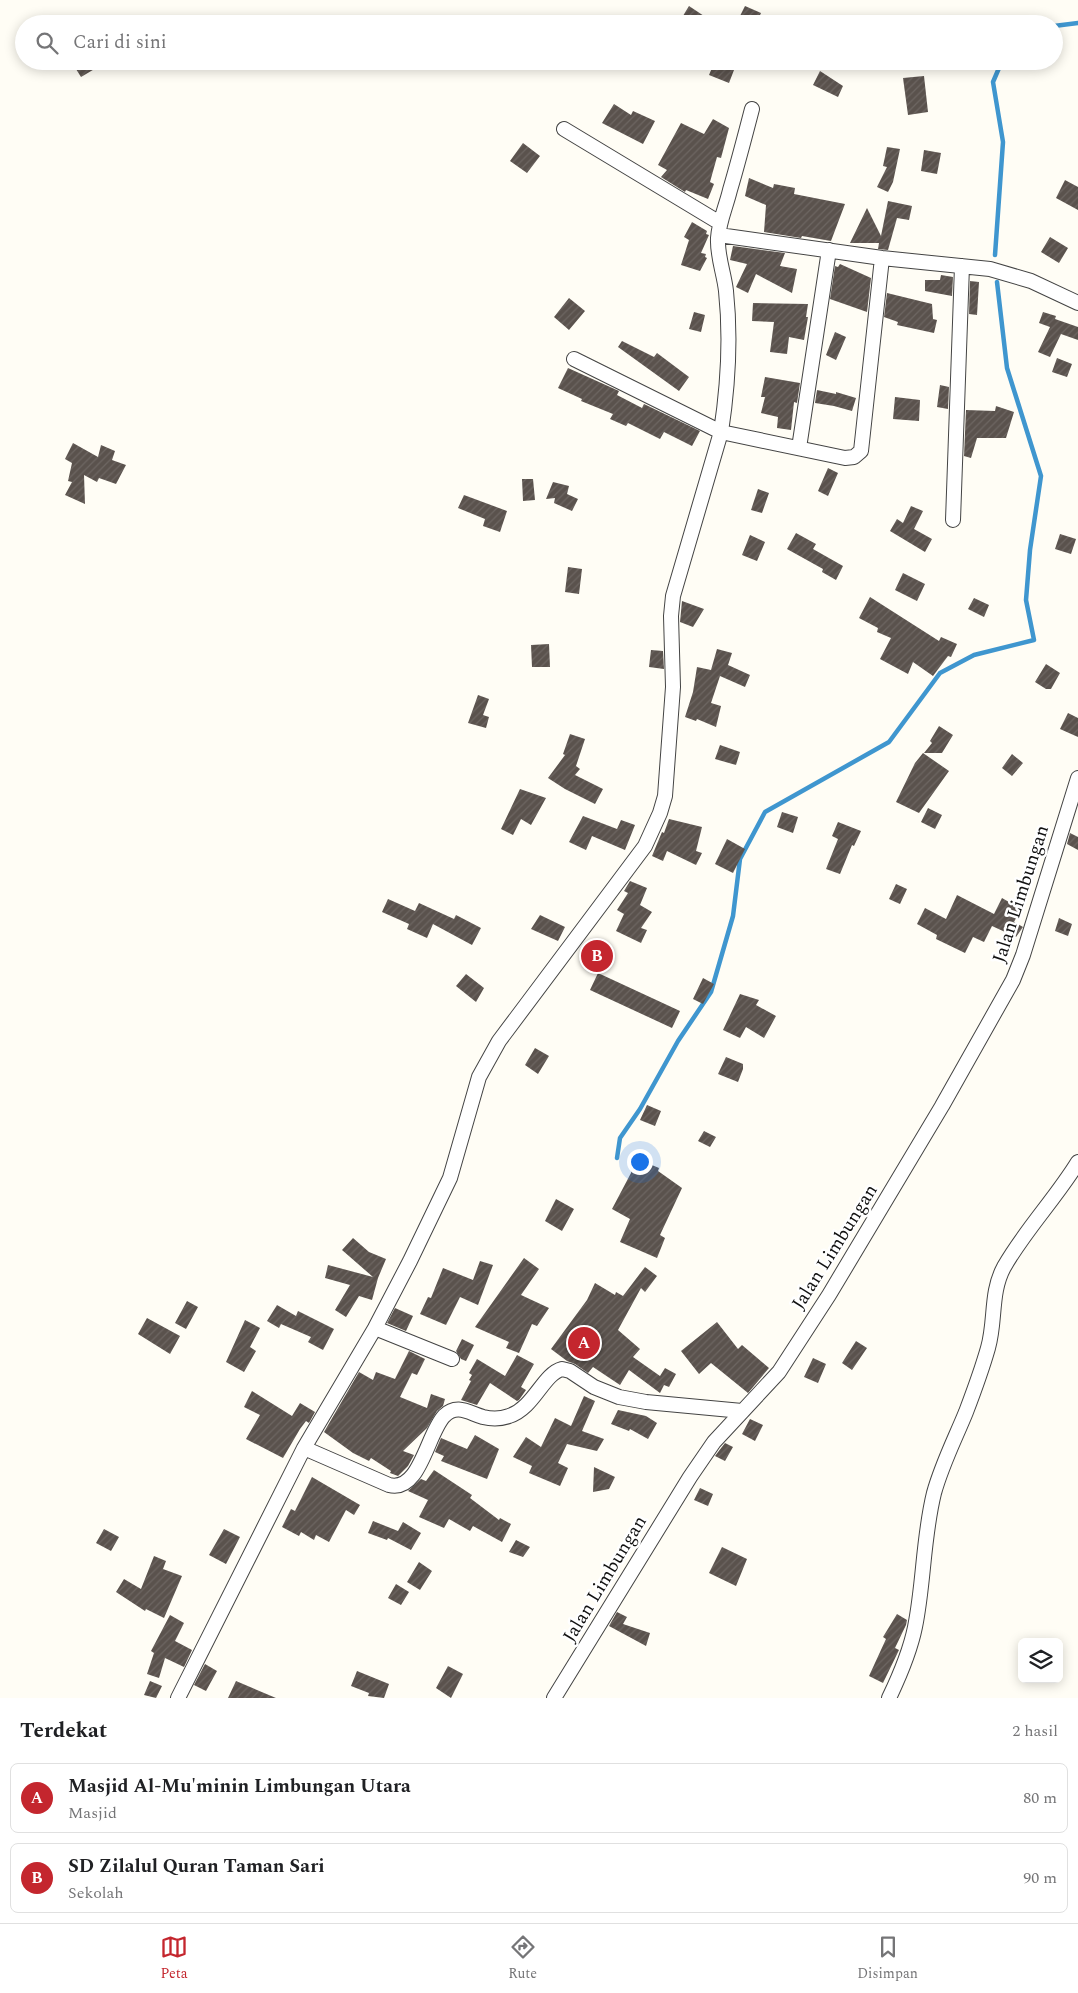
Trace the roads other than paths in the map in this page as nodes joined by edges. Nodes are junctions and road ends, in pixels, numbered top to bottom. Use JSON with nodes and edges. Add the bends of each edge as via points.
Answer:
{"nodes":[{"id":1,"x":752,"y":109,"type":"dead end"},
{"id":2,"x":564,"y":129,"type":"dead end"},
{"id":3,"x":719,"y":229,"type":"junction"},
{"id":4,"x":828,"y":250,"type":"junction"},
{"id":5,"x":882,"y":258,"type":"junction"},
{"id":6,"x":962,"y":266,"type":"junction"},
{"id":7,"x":1078,"y":303,"type":"edge"},
{"id":8,"x":574,"y":358,"type":"dead end"},
{"id":9,"x":721,"y":432,"type":"junction"},
{"id":10,"x":799,"y":448,"type":"junction"},
{"id":11,"x":953,"y":520,"type":"dead end"},
{"id":12,"x":1078,"y":778,"type":"edge"},
{"id":13,"x":1078,"y":1162,"type":"edge"},
{"id":14,"x":375,"y":1328,"type":"junction"},
{"id":15,"x":452,"y":1359,"type":"dead end"},
{"id":16,"x":742,"y":1412,"type":"junction"},
{"id":17,"x":304,"y":1448,"type":"junction"},
{"id":18,"x":178,"y":1698,"type":"edge"},
{"id":19,"x":554,"y":1698,"type":"edge"},
{"id":20,"x":889,"y":1698,"type":"edge"}],
"edges":[{"from":1,"to":3,"type":"street"},
{"from":2,"to":3,"type":"street"},
{"from":3,"to":4,"type":"street"},
{"from":3,"to":9,"type":"street","via":[[729,348]]},
{"from":4,"to":5,"type":"street"},
{"from":4,"to":10,"type":"street"},
{"from":5,"to":6,"type":"street"},
{"from":5,"to":10,"type":"street","via":[[861,451],[854,457],[845,458]]},
{"from":6,"to":7,"type":"street","via":[[1011,274]]},
{"from":6,"to":11,"type":"street"},
{"from":8,"to":9,"type":"street"},
{"from":9,"to":10,"type":"street"},
{"from":9,"to":14,"type":"street","via":[[673,596],[673,687],[665,796],[660,813],[645,846],[500,1041],[479,1077],[450,1178]]},
{"from":12,"to":16,"type":"street","name":"Jalan Limbungan","via":[[1013,980],[942,1106],[828,1295],[779,1372]]},
{"from":13,"to":20,"type":"street","via":[[1010,1257],[999,1278],[988,1347],[935,1492],[929,1515],[915,1628],[904,1666]]},
{"from":14,"to":15,"type":"street"},
{"from":14,"to":17,"type":"street"},
{"from":16,"to":17,"type":"street","via":[[626,1399],[594,1387],[562,1369],[553,1373],[523,1408],[511,1415],[489,1418],[460,1409],[448,1413],[434,1433],[413,1477],[402,1485],[389,1485]]},
{"from":16,"to":19,"type":"street","name":"Jalan Limbungan","via":[[714,1442],[690,1477]]},
{"from":17,"to":18,"type":"street"}]}
